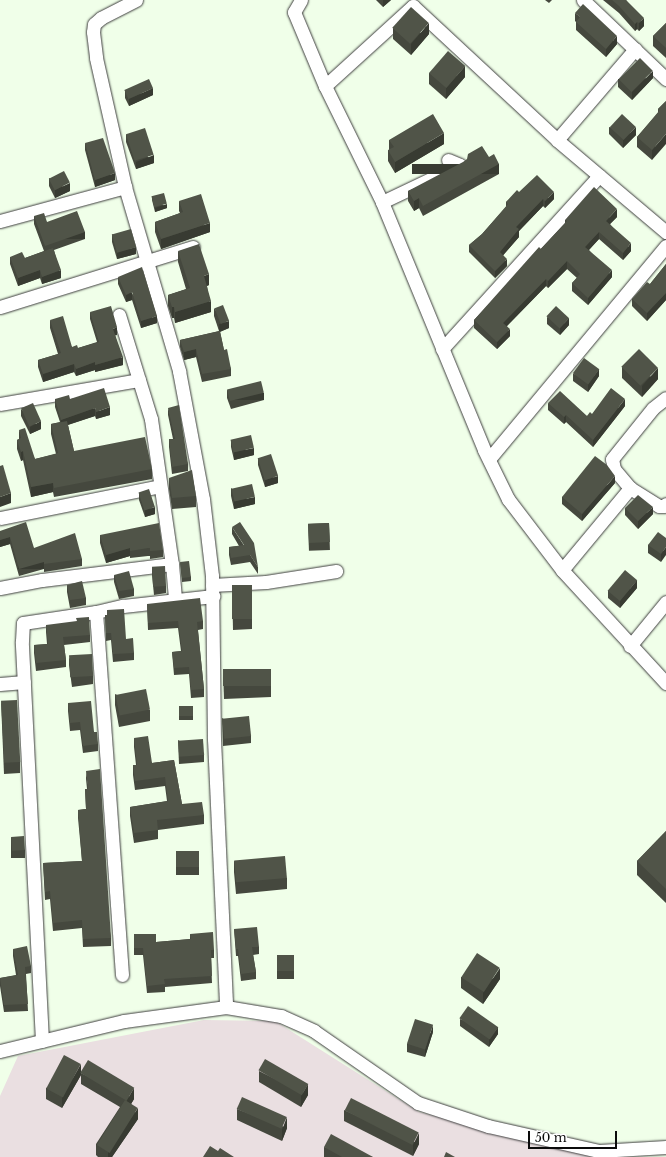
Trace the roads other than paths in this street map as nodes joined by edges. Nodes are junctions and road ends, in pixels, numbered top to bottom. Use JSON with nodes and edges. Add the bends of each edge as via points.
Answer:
{"nodes":[{"id":1,"x":136,"y":0,"type":"edge"},
{"id":2,"x":301,"y":0,"type":"edge"},
{"id":3,"x":583,"y":0,"type":"edge"},
{"id":4,"x":416,"y":3,"type":"edge"},
{"id":5,"x":635,"y":49,"type":"junction"},
{"id":6,"x":666,"y":79,"type":"edge"},
{"id":7,"x":325,"y":86,"type":"junction"},
{"id":8,"x":557,"y":140,"type":"junction"},
{"id":9,"x":448,"y":160,"type":"dead end"},
{"id":10,"x":599,"y":176,"type":"junction"},
{"id":11,"x":125,"y":187,"type":"junction"},
{"id":12,"x":382,"y":202,"type":"junction"},
{"id":13,"x":0,"y":220,"type":"edge"},
{"id":14,"x":666,"y":232,"type":"edge"},
{"id":15,"x":666,"y":246,"type":"edge"},
{"id":16,"x":193,"y":247,"type":"edge"},
{"id":17,"x":147,"y":261,"type":"junction"},
{"id":18,"x":0,"y":307,"type":"edge"},
{"id":19,"x":119,"y":316,"type":"dead end"},
{"id":20,"x":442,"y":349,"type":"junction"},
{"id":21,"x":139,"y":380,"type":"junction"},
{"id":22,"x":666,"y":398,"type":"edge"},
{"id":23,"x":0,"y":404,"type":"edge"},
{"id":24,"x":489,"y":459,"type":"junction"},
{"id":25,"x":160,"y":486,"type":"junction"},
{"id":26,"x":630,"y":488,"type":"junction"},
{"id":27,"x":666,"y":504,"type":"edge"},
{"id":28,"x":0,"y":518,"type":"edge"},
{"id":29,"x":172,"y":564,"type":"junction"},
{"id":30,"x":562,"y":570,"type":"junction"},
{"id":31,"x":336,"y":571,"type":"dead end"},
{"id":32,"x":0,"y":588,"type":"edge"},
{"id":33,"x":212,"y":590,"type":"junction"},
{"id":34,"x":175,"y":600,"type":"junction"},
{"id":35,"x":666,"y":602,"type":"edge"},
{"id":36,"x":96,"y":612,"type":"junction"},
{"id":37,"x":630,"y":646,"type":"junction"},
{"id":38,"x":24,"y":682,"type":"junction"},
{"id":39,"x":666,"y":683,"type":"edge"},
{"id":40,"x":0,"y":684,"type":"edge"},
{"id":41,"x":122,"y":975,"type":"dead end"},
{"id":42,"x":226,"y":1007,"type":"junction"},
{"id":43,"x":42,"y":1041,"type":"junction"},
{"id":44,"x":0,"y":1051,"type":"edge"},
{"id":45,"x":666,"y":1147,"type":"edge"}],
"edges":[{"from":1,"to":11,"type":"street","via":[[101,18],[94,24],[93,32],[96,58]]},
{"from":2,"to":7,"type":"street","via":[[294,12]]},
{"from":3,"to":5,"type":"street"},
{"from":4,"to":7,"type":"street"},
{"from":4,"to":8,"type":"street"},
{"from":5,"to":6,"type":"street"},
{"from":5,"to":8,"type":"street"},
{"from":7,"to":12,"type":"street"},
{"from":8,"to":10,"type":"street"},
{"from":9,"to":12,"type":"street","via":[[460,165]]},
{"from":10,"to":14,"type":"street"},
{"from":10,"to":20,"type":"street"},
{"from":11,"to":13,"type":"street"},
{"from":11,"to":17,"type":"street"},
{"from":12,"to":20,"type":"street"},
{"from":15,"to":24,"type":"street"},
{"from":16,"to":17,"type":"street"},
{"from":17,"to":18,"type":"street"},
{"from":17,"to":33,"type":"street","via":[[179,371],[203,499]]},
{"from":19,"to":21,"type":"street"},
{"from":20,"to":24,"type":"street"},
{"from":21,"to":23,"type":"street"},
{"from":21,"to":25,"type":"street","via":[[151,419]]},
{"from":22,"to":26,"type":"street","via":[[653,408],[612,459],[614,469]]},
{"from":24,"to":30,"type":"street","via":[[508,499]]},
{"from":25,"to":28,"type":"street"},
{"from":25,"to":29,"type":"street"},
{"from":26,"to":27,"type":"street","via":[[659,506]]},
{"from":26,"to":30,"type":"street"},
{"from":29,"to":32,"type":"street","via":[[42,580]]},
{"from":29,"to":34,"type":"street"},
{"from":30,"to":37,"type":"street"},
{"from":31,"to":33,"type":"street"},
{"from":33,"to":34,"type":"street"},
{"from":33,"to":42,"type":"street","via":[[214,739]]},
{"from":34,"to":36,"type":"street"},
{"from":35,"to":37,"type":"street"},
{"from":36,"to":38,"type":"street","via":[[23,623]]},
{"from":36,"to":41,"type":"street"},
{"from":37,"to":39,"type":"street"},
{"from":38,"to":40,"type":"street"},
{"from":38,"to":43,"type":"street"},
{"from":42,"to":43,"type":"street","via":[[124,1021]]},
{"from":42,"to":45,"type":"street","via":[[281,1016],[314,1031],[418,1103],[488,1126],[599,1151]]},
{"from":43,"to":44,"type":"street"}]}
